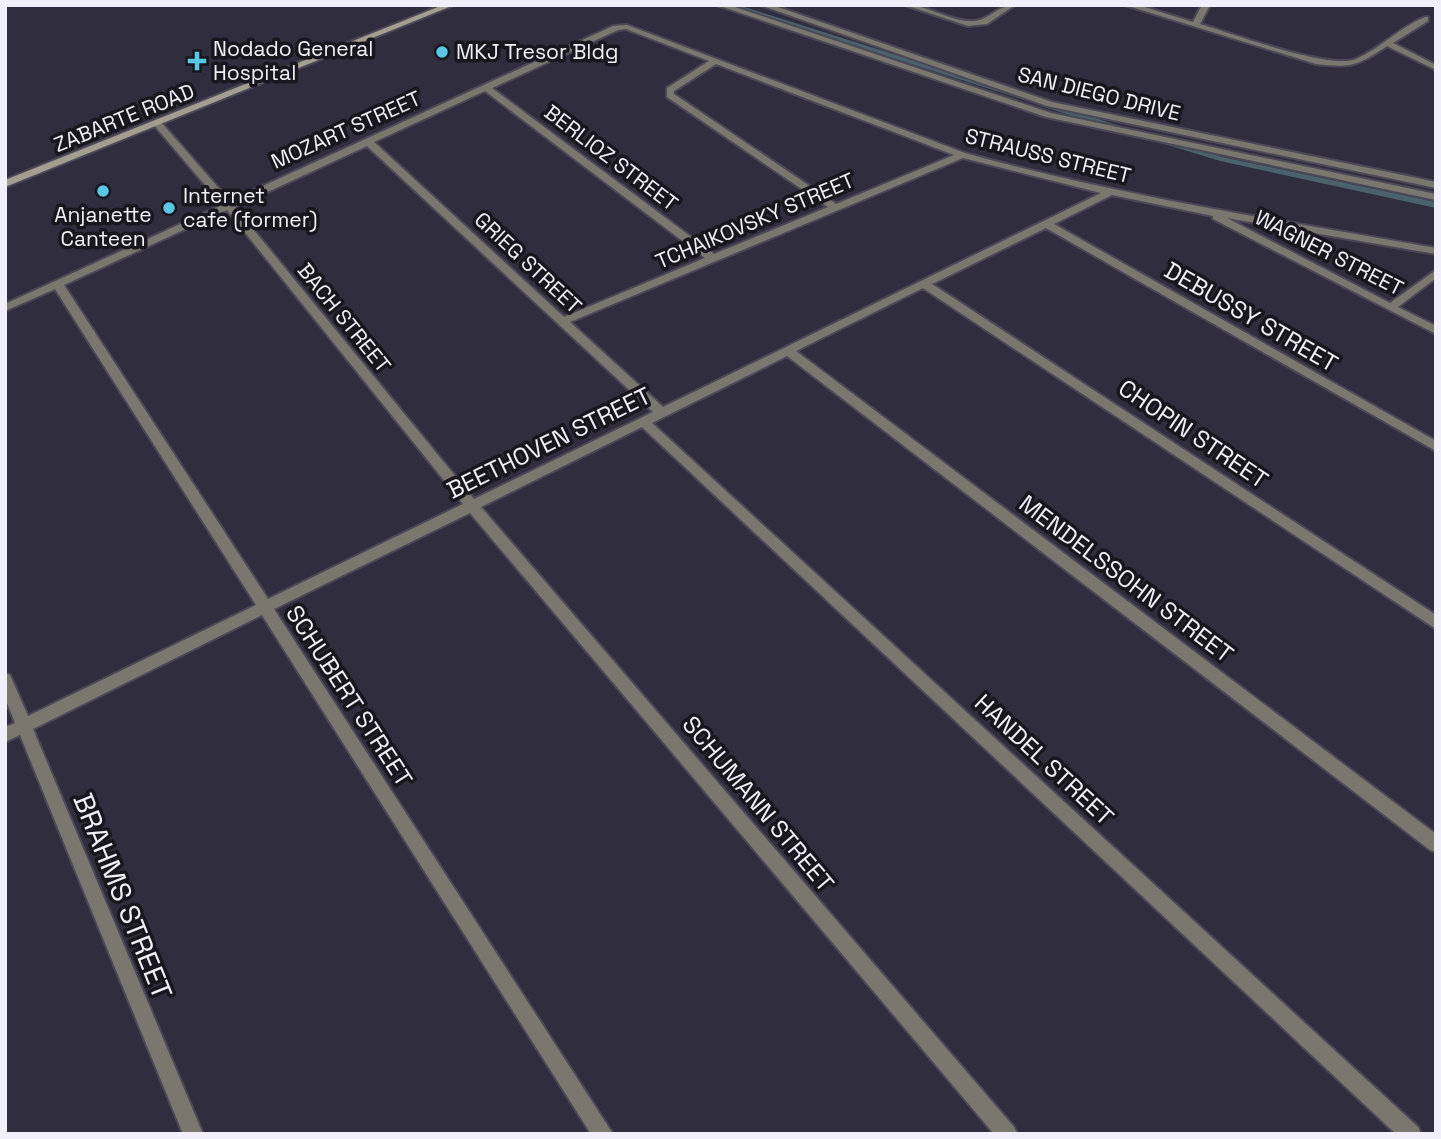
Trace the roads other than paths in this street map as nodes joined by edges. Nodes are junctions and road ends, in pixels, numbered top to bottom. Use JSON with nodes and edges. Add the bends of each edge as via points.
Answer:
{"nodes":[{"id":1,"x":450,"y":5,"type":"edge"},
{"id":2,"x":721,"y":5,"type":"edge"},
{"id":3,"x":764,"y":5,"type":"edge"},
{"id":4,"x":909,"y":5,"type":"edge"},
{"id":5,"x":1010,"y":5,"type":"edge"},
{"id":6,"x":1129,"y":5,"type":"edge"},
{"id":7,"x":1206,"y":5,"type":"edge"},
{"id":8,"x":1425,"y":19,"type":"dead end"},
{"id":9,"x":1195,"y":25,"type":"junction"},
{"id":10,"x":627,"y":27,"type":"joint"},
{"id":11,"x":1387,"y":43,"type":"junction"},
{"id":12,"x":716,"y":60,"type":"junction"},
{"id":13,"x":1436,"y":68,"type":"edge"},
{"id":14,"x":486,"y":88,"type":"junction"},
{"id":15,"x":157,"y":122,"type":"junction"},
{"id":16,"x":368,"y":142,"type":"junction"},
{"id":17,"x":962,"y":155,"type":"junction"},
{"id":18,"x":5,"y":184,"type":"edge"},
{"id":19,"x":1436,"y":185,"type":"edge"},
{"id":20,"x":1113,"y":191,"type":"junction"},
{"id":21,"x":1436,"y":197,"type":"edge"},
{"id":22,"x":228,"y":205,"type":"junction"},
{"id":23,"x":836,"y":208,"type":"junction"},
{"id":24,"x":1205,"y":211,"type":"junction"},
{"id":25,"x":1046,"y":224,"type":"junction"},
{"id":26,"x":1436,"y":251,"type":"edge"},
{"id":27,"x":713,"y":259,"type":"junction"},
{"id":28,"x":1436,"y":272,"type":"edge"},
{"id":29,"x":57,"y":283,"type":"junction"},
{"id":30,"x":924,"y":284,"type":"junction"},
{"id":31,"x":1391,"y":307,"type":"junction"},
{"id":32,"x":5,"y":308,"type":"edge"},
{"id":33,"x":563,"y":321,"type":"junction"},
{"id":34,"x":1436,"y":331,"type":"edge"},
{"id":35,"x":788,"y":351,"type":"junction"},
{"id":36,"x":663,"y":413,"type":"junction"},
{"id":37,"x":644,"y":422,"type":"junction"},
{"id":38,"x":1436,"y":447,"type":"edge"},
{"id":39,"x":472,"y":506,"type":"junction"},
{"id":40,"x":265,"y":607,"type":"junction"},
{"id":41,"x":1436,"y":623,"type":"edge"},
{"id":42,"x":5,"y":679,"type":"edge"},
{"id":43,"x":24,"y":726,"type":"junction"},
{"id":44,"x":5,"y":735,"type":"edge"},
{"id":45,"x":1436,"y":844,"type":"edge"},
{"id":46,"x":193,"y":1134,"type":"edge"},
{"id":47,"x":603,"y":1134,"type":"edge"},
{"id":48,"x":1007,"y":1134,"type":"edge"},
{"id":49,"x":1411,"y":1134,"type":"edge"}],
"edges":[{"from":1,"to":15,"type":"main road","name":"ZABARTE ROAD"},
{"from":2,"to":21,"type":"street","via":[[1049,115]]},
{"from":3,"to":19,"type":"street","name":"SAN DIEGO DRIVE","via":[[1050,104]]},
{"from":4,"to":5,"type":"street","via":[[977,23]]},
{"from":6,"to":9,"type":"street"},
{"from":7,"to":9,"type":"street"},
{"from":8,"to":11,"type":"street"},
{"from":9,"to":11,"type":"street","via":[[1316,61],[1341,64],[1357,62]]},
{"from":10,"to":12,"type":"street","name":"STRAUSS STREET"},
{"from":10,"to":14,"type":"street","name":"MOZART STREET"},
{"from":11,"to":13,"type":"street"},
{"from":12,"to":17,"type":"street","name":"STRAUSS STREET"},
{"from":12,"to":23,"type":"street","via":[[670,90],[670,95]]},
{"from":14,"to":16,"type":"street","name":"MOZART STREET"},
{"from":14,"to":27,"type":"street","name":"BERLIOZ STREET"},
{"from":15,"to":18,"type":"main road","name":"ZABARTE ROAD"},
{"from":15,"to":22,"type":"street","name":"BACH STREET"},
{"from":16,"to":22,"type":"street","name":"MOZART STREET"},
{"from":16,"to":33,"type":"street","name":"GRIEG STREET"},
{"from":17,"to":20,"type":"street","name":"STRAUSS STREET"},
{"from":17,"to":23,"type":"street","name":"TCHAIKOVSKY STREET"},
{"from":20,"to":24,"type":"street","name":"STRAUSS STREET"},
{"from":20,"to":25,"type":"street","name":"BEETHOVEN STREET"},
{"from":22,"to":29,"type":"street","name":"MOZART STREET"},
{"from":22,"to":39,"type":"street","name":"BACH STREET"},
{"from":23,"to":27,"type":"street","name":"TCHAIKOVSKY STREET"},
{"from":24,"to":26,"type":"street","name":"STRAUSS STREET"},
{"from":24,"to":31,"type":"street","name":"WAGNER STREET"},
{"from":25,"to":30,"type":"street","name":"BEETHOVEN STREET"},
{"from":25,"to":38,"type":"street","name":"DEBUSSY STREET"},
{"from":27,"to":33,"type":"street","name":"TCHAIKOVSKY STREET"},
{"from":28,"to":31,"type":"street"},
{"from":29,"to":32,"type":"street","name":"MOZART STREET"},
{"from":29,"to":40,"type":"street","name":"SCHUBERT STREET"},
{"from":30,"to":35,"type":"street","name":"BEETHOVEN STREET"},
{"from":30,"to":41,"type":"street","name":"CHOPIN STREET"},
{"from":31,"to":34,"type":"street","name":"WAGNER STREET"},
{"from":33,"to":36,"type":"street","name":"GRIEG STREET"},
{"from":35,"to":36,"type":"street","name":"BEETHOVEN STREET"},
{"from":35,"to":45,"type":"street","name":"MENDELSSOHN STREET"},
{"from":36,"to":37,"type":"street","name":"BEETHOVEN STREET"},
{"from":37,"to":39,"type":"street","name":"BEETHOVEN STREET"},
{"from":37,"to":49,"type":"street","name":"HANDEL STREET"},
{"from":39,"to":40,"type":"street","name":"BEETHOVEN STREET"},
{"from":39,"to":48,"type":"street","name":"SCHUMANN STREET"},
{"from":40,"to":43,"type":"street","name":"BEETHOVEN STREET"},
{"from":40,"to":47,"type":"street","name":"SCHUBERT STREET"},
{"from":42,"to":43,"type":"street","name":"BRAHMS STREET"},
{"from":43,"to":44,"type":"street","name":"BEETHOVEN STREET"},
{"from":43,"to":46,"type":"street","name":"BRAHMS STREET"}]}
